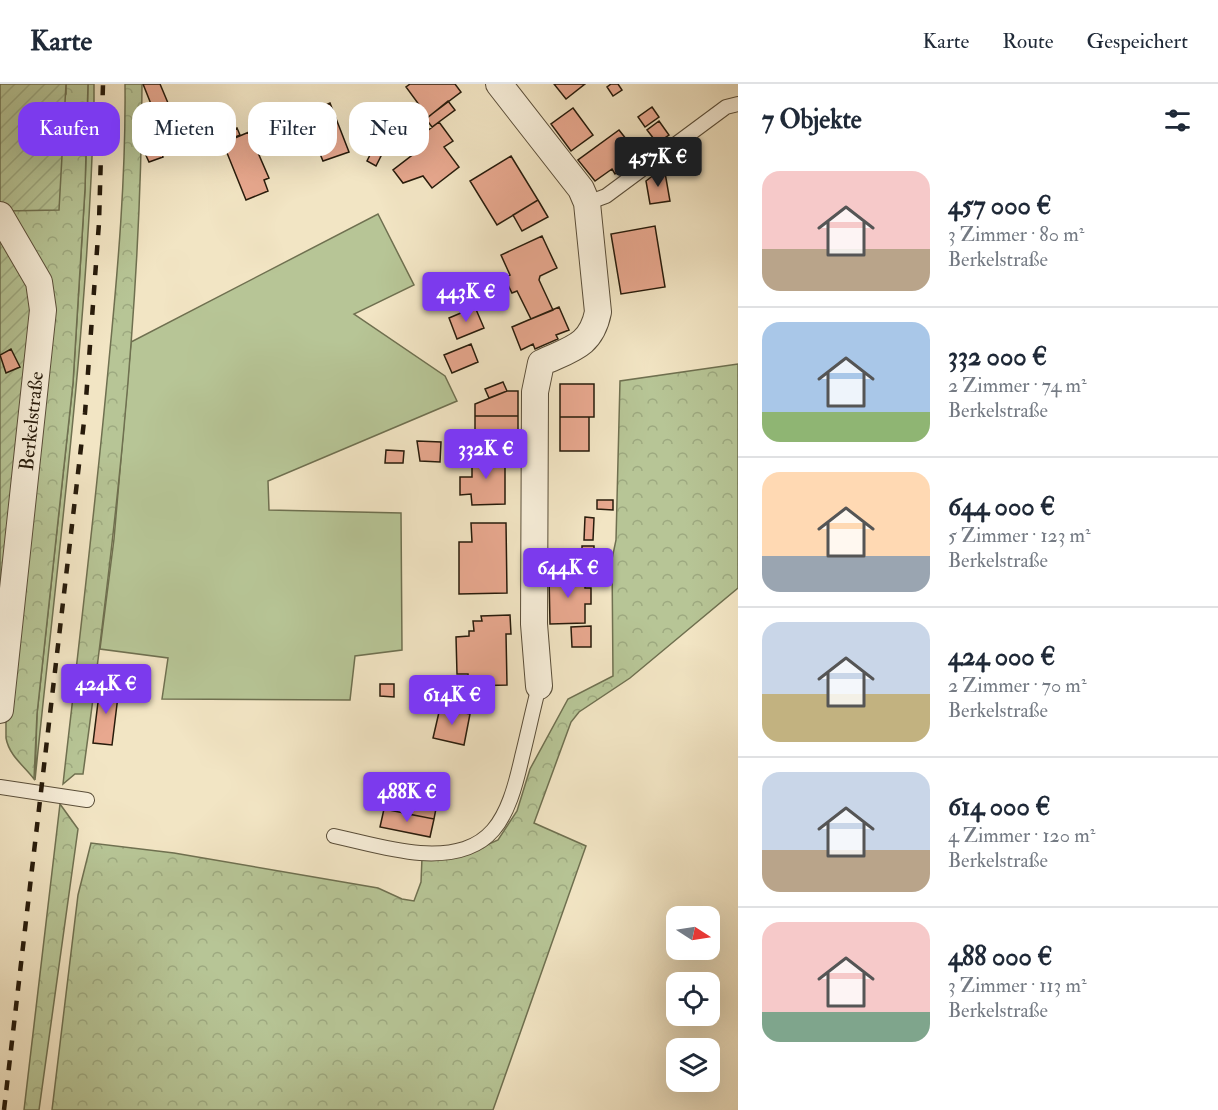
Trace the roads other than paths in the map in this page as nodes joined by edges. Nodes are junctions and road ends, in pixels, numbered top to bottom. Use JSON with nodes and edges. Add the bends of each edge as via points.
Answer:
{"nodes":[{"id":1,"x":499,"y":84,"type":"edge"},
{"id":2,"x":738,"y":105,"type":"edge"},
{"id":3,"x":586,"y":203,"type":"junction"},
{"id":4,"x":0,"y":215,"type":"edge"},
{"id":5,"x":539,"y":686,"type":"joint"},
{"id":6,"x":0,"y":710,"type":"edge"},
{"id":7,"x":0,"y":788,"type":"edge"},
{"id":8,"x":87,"y":800,"type":"dead end"},
{"id":9,"x":334,"y":836,"type":"dead end"}],
"edges":[{"from":1,"to":3,"type":"street","via":[[581,189]]},
{"from":2,"to":3,"type":"lane","via":[[726,107],[606,196]]},
{"from":3,"to":5,"type":"street","via":[[598,312],[595,325],[584,343],[540,363],[535,392],[534,624]]},
{"from":4,"to":6,"type":"street","name":"Berkelstraße","via":[[39,282],[43,310]]},
{"from":5,"to":9,"type":"lane","via":[[513,798],[505,816],[478,843],[452,851],[417,853]]},
{"from":7,"to":8,"type":"lane"}]}
